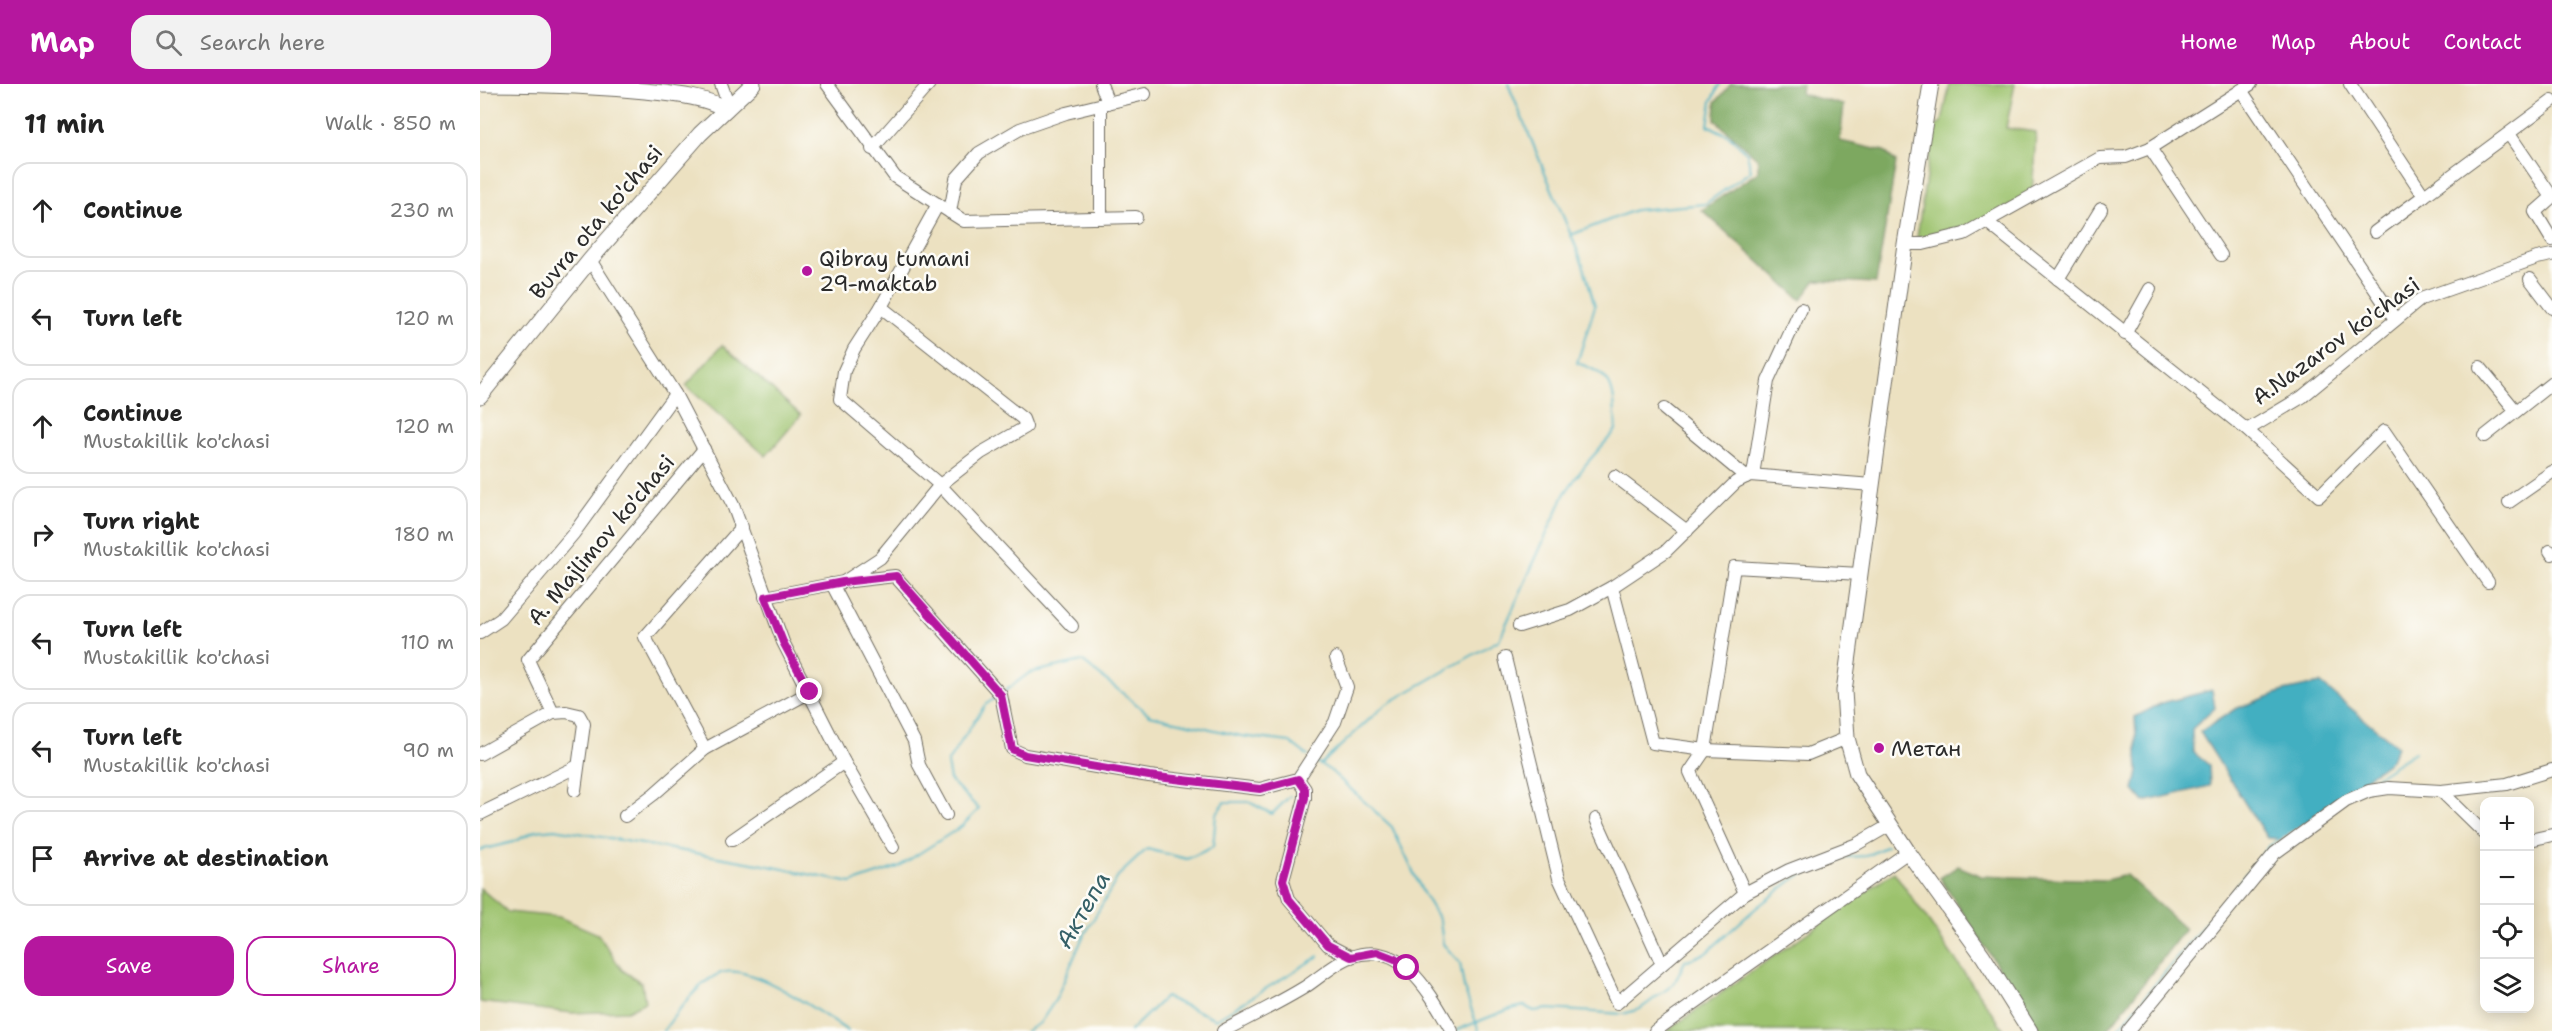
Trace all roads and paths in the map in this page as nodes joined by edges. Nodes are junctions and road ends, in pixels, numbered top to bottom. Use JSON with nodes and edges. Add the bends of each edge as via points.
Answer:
{"nodes":[{"id":1,"x":480,"y":84,"type":"edge"},
{"id":2,"x":721,"y":84,"type":"edge"},
{"id":3,"x":753,"y":84,"type":"edge"},
{"id":4,"x":827,"y":84,"type":"edge"},
{"id":5,"x":929,"y":84,"type":"edge"},
{"id":6,"x":1101,"y":84,"type":"edge"},
{"id":7,"x":1931,"y":84,"type":"edge"},
{"id":8,"x":2350,"y":84,"type":"edge"},
{"id":9,"x":2246,"y":87,"type":"edge"},
{"id":10,"x":1145,"y":94,"type":"dead end"},
{"id":11,"x":2552,"y":101,"type":"edge"},
{"id":12,"x":1104,"y":104,"type":"junction"},
{"id":13,"x":728,"y":108,"type":"junction"},
{"id":14,"x":2509,"y":134,"type":"junction"},
{"id":15,"x":2150,"y":148,"type":"junction"},
{"id":16,"x":872,"y":149,"type":"junction"},
{"id":17,"x":2424,"y":196,"type":"junction"},
{"id":18,"x":938,"y":204,"type":"junction"},
{"id":19,"x":2101,"y":209,"type":"dead end"},
{"id":20,"x":950,"y":212,"type":"junction"},
{"id":21,"x":1136,"y":217,"type":"dead end"},
{"id":22,"x":1101,"y":218,"type":"junction"},
{"id":23,"x":1987,"y":222,"type":"junction"},
{"id":24,"x":2375,"y":232,"type":"dead end"},
{"id":25,"x":2552,"y":240,"type":"edge"},
{"id":26,"x":1905,"y":244,"type":"junction"},
{"id":27,"x":2221,"y":255,"type":"dead end"},
{"id":28,"x":2552,"y":255,"type":"edge"},
{"id":29,"x":590,"y":260,"type":"junction"},
{"id":30,"x":2058,"y":279,"type":"junction"},
{"id":31,"x":2530,"y":279,"type":"dead end"},
{"id":32,"x":2150,"y":289,"type":"dead end"},
{"id":33,"x":881,"y":307,"type":"junction"},
{"id":34,"x":2552,"y":308,"type":"edge"},
{"id":35,"x":1801,"y":309,"type":"dead end"},
{"id":36,"x":2395,"y":319,"type":"junction"},
{"id":37,"x":2125,"y":334,"type":"junction"},
{"id":38,"x":2480,"y":367,"type":"dead end"},
{"id":39,"x":2552,"y":382,"type":"edge"},
{"id":40,"x":675,"y":394,"type":"junction"},
{"id":41,"x":480,"y":396,"type":"edge"},
{"id":42,"x":1664,"y":409,"type":"dead end"},
{"id":43,"x":2516,"y":411,"type":"junction"},
{"id":44,"x":2247,"y":430,"type":"junction"},
{"id":45,"x":2485,"y":436,"type":"dead end"},
{"id":46,"x":704,"y":449,"type":"junction"},
{"id":47,"x":2552,"y":471,"type":"edge"},
{"id":48,"x":1615,"y":476,"type":"dead end"},
{"id":49,"x":1749,"y":476,"type":"junction"},
{"id":50,"x":940,"y":485,"type":"junction"},
{"id":51,"x":1872,"y":485,"type":"junction"},
{"id":52,"x":2509,"y":502,"type":"dead end"},
{"id":53,"x":742,"y":526,"type":"junction"},
{"id":54,"x":1686,"y":531,"type":"junction"},
{"id":55,"x":1860,"y":574,"type":"junction"},
{"id":56,"x":2488,"y":582,"type":"dead end"},
{"id":57,"x":838,"y":583,"type":"junction"},
{"id":58,"x":1612,"y":587,"type":"junction"},
{"id":59,"x":765,"y":597,"type":"junction"},
{"id":60,"x":1072,"y":626,"type":"dead end"},
{"id":61,"x":1520,"y":626,"type":"dead end"},
{"id":62,"x":480,"y":633,"type":"edge"},
{"id":63,"x":1336,"y":658,"type":"dead end"},
{"id":64,"x":1505,"y":658,"type":"dead end"},
{"id":65,"x":810,"y":692,"type":"junction"},
{"id":66,"x":553,"y":713,"type":"junction"},
{"id":67,"x":1847,"y":738,"type":"junction"},
{"id":68,"x":705,"y":749,"type":"junction"},
{"id":69,"x":1705,"y":750,"type":"junction"},
{"id":70,"x":480,"y":754,"type":"edge"},
{"id":71,"x":844,"y":762,"type":"junction"},
{"id":72,"x":578,"y":766,"type":"junction"},
{"id":73,"x":2552,"y":770,"type":"edge"},
{"id":74,"x":1298,"y":779,"type":"junction"},
{"id":75,"x":575,"y":790,"type":"dead end"},
{"id":76,"x":2441,"y":791,"type":"junction"},
{"id":77,"x":480,"y":814,"type":"edge"},
{"id":78,"x":946,"y":815,"type":"dead end"},
{"id":79,"x":625,"y":816,"type":"dead end"},
{"id":80,"x":1596,"y":819,"type":"dead end"},
{"id":81,"x":1890,"y":825,"type":"junction"},
{"id":82,"x":2480,"y":829,"type":"edge"},
{"id":83,"x":2552,"y":835,"type":"edge"},
{"id":84,"x":2534,"y":839,"type":"edge"},
{"id":85,"x":732,"y":840,"type":"dead end"},
{"id":86,"x":893,"y":847,"type":"dead end"},
{"id":87,"x":1908,"y":852,"type":"junction"},
{"id":88,"x":1746,"y":893,"type":"junction"},
{"id":89,"x":1351,"y":957,"type":"junction"},
{"id":90,"x":1662,"y":964,"type":"junction"},
{"id":91,"x":1224,"y":1031,"type":"edge"},
{"id":92,"x":1452,"y":1031,"type":"edge"},
{"id":93,"x":1655,"y":1031,"type":"edge"},
{"id":94,"x":2030,"y":1031,"type":"edge"},
{"id":95,"x":2128,"y":1031,"type":"edge"}],
"edges":[{"from":1,"to":13,"type":"main road","via":[[610,88],[675,95]]},
{"from":2,"to":13,"type":"street"},
{"from":3,"to":13,"type":"main road","name":"Buvra ota ko'chasi"},
{"from":4,"to":16,"type":"street"},
{"from":5,"to":16,"type":"street"},
{"from":6,"to":12,"type":"street"},
{"from":7,"to":26,"type":"main road"},
{"from":8,"to":17,"type":"street"},
{"from":9,"to":15,"type":"street"},
{"from":9,"to":36,"type":"street"},
{"from":10,"to":12,"type":"street"},
{"from":11,"to":14,"type":"street"},
{"from":12,"to":20,"type":"street","via":[[1020,129],[979,153],[956,178]]},
{"from":12,"to":22,"type":"street"},
{"from":13,"to":29,"type":"main road","name":"Buvra ota ko'chasi","via":[[700,134]]},
{"from":14,"to":17,"type":"street"},
{"from":14,"to":25,"type":"street","via":[[2552,197],[2535,212]]},
{"from":15,"to":23,"type":"street","via":[[2126,157],[2100,158]]},
{"from":15,"to":27,"type":"street"},
{"from":16,"to":18,"type":"street","via":[[895,177]]},
{"from":17,"to":24,"type":"street"},
{"from":18,"to":20,"type":"street"},
{"from":18,"to":33,"type":"street"},
{"from":19,"to":30,"type":"street"},
{"from":20,"to":22,"type":"street","via":[[964,221]]},
{"from":21,"to":22,"type":"street"},
{"from":23,"to":26,"type":"street","via":[[1964,234],[1923,244]]},
{"from":23,"to":30,"type":"street"},
{"from":26,"to":51,"type":"main road"},
{"from":28,"to":36,"type":"street","name":"A.Nazarov ko'chasi","via":[[2421,299]]},
{"from":29,"to":40,"type":"street","name":"A. Majlimov ko'chasi"},
{"from":29,"to":41,"type":"main road","name":"Buvra ota ko'chasi"},
{"from":30,"to":37,"type":"street"},
{"from":31,"to":34,"type":"street"},
{"from":32,"to":37,"type":"street"},
{"from":33,"to":50,"type":"street","via":[[844,371],[840,399]]},
{"from":33,"to":50,"type":"street","via":[[1023,419],[1026,428],[981,453]]},
{"from":35,"to":49,"type":"street","via":[[1768,381]]},
{"from":36,"to":44,"type":"street","name":"A.Nazarov ko'chasi","via":[[2302,397]]},
{"from":37,"to":44,"type":"street"},
{"from":38,"to":43,"type":"street"},
{"from":39,"to":43,"type":"street"},
{"from":40,"to":46,"type":"street","name":"A. Majlimov ko'chasi"},
{"from":40,"to":62,"type":"street","name":"A. Majlimov ko'chasi","via":[[574,534],[501,619]]},
{"from":42,"to":49,"type":"street"},
{"from":43,"to":45,"type":"street"},
{"from":44,"to":56,"type":"street","via":[[2319,495],[2384,431]]},
{"from":46,"to":53,"type":"street"},
{"from":46,"to":66,"type":"street","name":"A. Majlimov ko'chasi","via":[[528,660]]},
{"from":47,"to":52,"type":"street"},
{"from":48,"to":54,"type":"street"},
{"from":49,"to":51,"type":"street"},
{"from":49,"to":54,"type":"street","via":[[1736,482]]},
{"from":50,"to":57,"type":"street","via":[[880,558]]},
{"from":50,"to":60,"type":"street"},
{"from":51,"to":55,"type":"main road"},
{"from":53,"to":59,"type":"street"},
{"from":53,"to":68,"type":"street","via":[[645,636]]},
{"from":54,"to":58,"type":"street","via":[[1666,551]]},
{"from":55,"to":67,"type":"main road","via":[[1844,691]]},
{"from":55,"to":69,"type":"street","via":[[1734,567]]},
{"from":57,"to":59,"type":"street"},
{"from":57,"to":74,"type":"street","via":[[896,576],[1001,695],[1012,749],[1025,755],[1149,776],[1260,789]]},
{"from":57,"to":78,"type":"street","via":[[914,741],[919,765]]},
{"from":58,"to":61,"type":"street","via":[[1570,610]]},
{"from":58,"to":69,"type":"street","via":[[1653,743]]},
{"from":59,"to":65,"type":"street"},
{"from":63,"to":74,"type":"street","via":[[1347,687],[1335,722]]},
{"from":64,"to":90,"type":"street","via":[[1559,879],[1617,1003]]},
{"from":65,"to":68,"type":"street"},
{"from":65,"to":71,"type":"street"},
{"from":66,"to":70,"type":"street"},
{"from":66,"to":72,"type":"street","via":[[579,715],[584,724]]},
{"from":67,"to":69,"type":"street","via":[[1808,754]]},
{"from":67,"to":81,"type":"main road","via":[[1857,774]]},
{"from":68,"to":79,"type":"street"},
{"from":69,"to":88,"type":"street","via":[[1690,772]]},
{"from":71,"to":85,"type":"street"},
{"from":71,"to":86,"type":"street"},
{"from":72,"to":75,"type":"street"},
{"from":72,"to":77,"type":"street"},
{"from":73,"to":76,"type":"street","via":[[2507,784]]},
{"from":74,"to":89,"type":"street","via":[[1305,789],[1305,798],[1283,880],[1289,899],[1328,945]]},
{"from":76,"to":82,"type":"street"},
{"from":76,"to":95,"type":"street","via":[[2369,790],[2346,801],[2275,853]]},
{"from":80,"to":90,"type":"street"},
{"from":81,"to":87,"type":"main road"},
{"from":81,"to":88,"type":"street","via":[[1857,844],[1789,870]]},
{"from":83,"to":84,"type":"street"},
{"from":87,"to":93,"type":"street"},
{"from":87,"to":94,"type":"main road"},
{"from":88,"to":90,"type":"street"},
{"from":89,"to":91,"type":"street"},
{"from":89,"to":92,"type":"street","via":[[1377,952],[1395,959],[1430,993]]}]}
